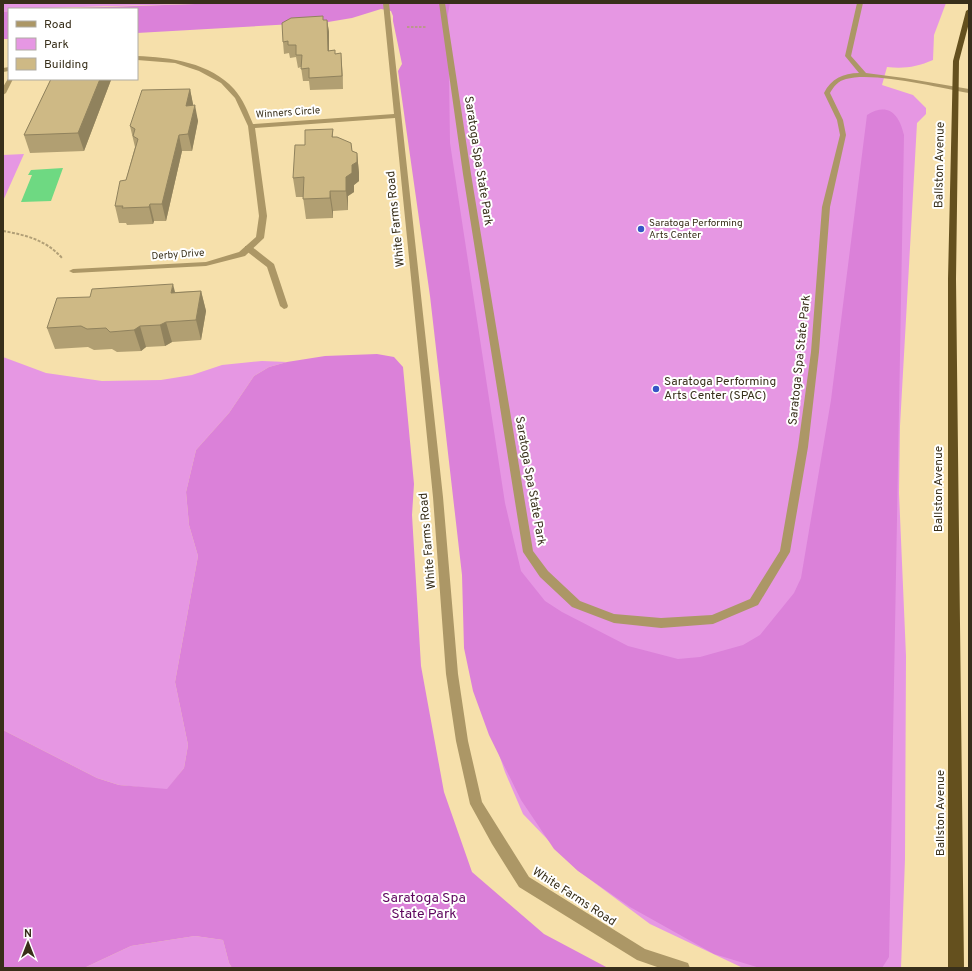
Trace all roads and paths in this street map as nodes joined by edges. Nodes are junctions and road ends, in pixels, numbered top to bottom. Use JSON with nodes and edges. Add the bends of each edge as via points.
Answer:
{"nodes":[{"id":1,"x":386,"y":3,"type":"edge"},
{"id":2,"x":442,"y":3,"type":"edge"},
{"id":3,"x":860,"y":3,"type":"edge"},
{"id":4,"x":969,"y":11,"type":"edge"},
{"id":5,"x":428,"y":27,"type":"dead end"},
{"id":6,"x":388,"y":28,"type":"junction"},
{"id":7,"x":138,"y":58,"type":"edge"},
{"id":8,"x":863,"y":74,"type":"junction"},
{"id":9,"x":10,"y":80,"type":"edge"},
{"id":10,"x":955,"y":89,"type":"junction"},
{"id":11,"x":969,"y":91,"type":"edge"},
{"id":12,"x":3,"y":94,"type":"edge"},
{"id":13,"x":398,"y":116,"type":"junction"},
{"id":14,"x":251,"y":126,"type":"junction"},
{"id":15,"x":3,"y":231,"type":"edge"},
{"id":16,"x":54,"y":247,"type":"dead end"},
{"id":17,"x":248,"y":248,"type":"junction"},
{"id":18,"x":74,"y":271,"type":"dead end"},
{"id":19,"x":284,"y":306,"type":"dead end"},
{"id":20,"x":683,"y":968,"type":"edge"},
{"id":21,"x":956,"y":968,"type":"edge"}],
"edges":[{"from":1,"to":6,"type":"street","name":"White Farms Road"},
{"from":2,"to":8,"type":"street","name":"Saratoga Spa State Park","via":[[528,552],[544,574],[576,604],[614,618],[661,622],[713,619],[754,602],[785,552],[803,447],[815,352],[826,207],[843,135],[840,120],[827,93],[833,83],[845,76]]},
{"from":3,"to":8,"type":"street","via":[[848,56]]},
{"from":4,"to":10,"type":"highway","name":"Ballston Avenue","via":[[956,61]]},
{"from":5,"to":6,"type":"path"},
{"from":6,"to":13,"type":"street","name":"White Farms Road"},
{"from":7,"to":14,"type":"street","name":"Winners Circle","via":[[164,60],[205,71],[221,79],[233,90]]},
{"from":8,"to":10,"type":"street","name":"Saratoga Spa State Park"},
{"from":9,"to":12,"type":"street"},
{"from":10,"to":11,"type":"street","name":"Saratoga Spa State Park"},
{"from":10,"to":21,"type":"highway","name":"Ballston Avenue","via":[[952,279]]},
{"from":13,"to":14,"type":"street","name":"Winners Circle"},
{"from":13,"to":20,"type":"street","name":"White Farms Road","via":[[438,497],[452,674],[462,741],[476,804],[524,882],[642,955]]},
{"from":14,"to":17,"type":"street","name":"Derby Drive","via":[[263,216],[260,238]]},
{"from":15,"to":16,"type":"path","via":[[29,235]]},
{"from":17,"to":18,"type":"street","name":"Derby Drive","via":[[242,254],[206,264]]},
{"from":17,"to":19,"type":"street","via":[[271,266]]}]}
